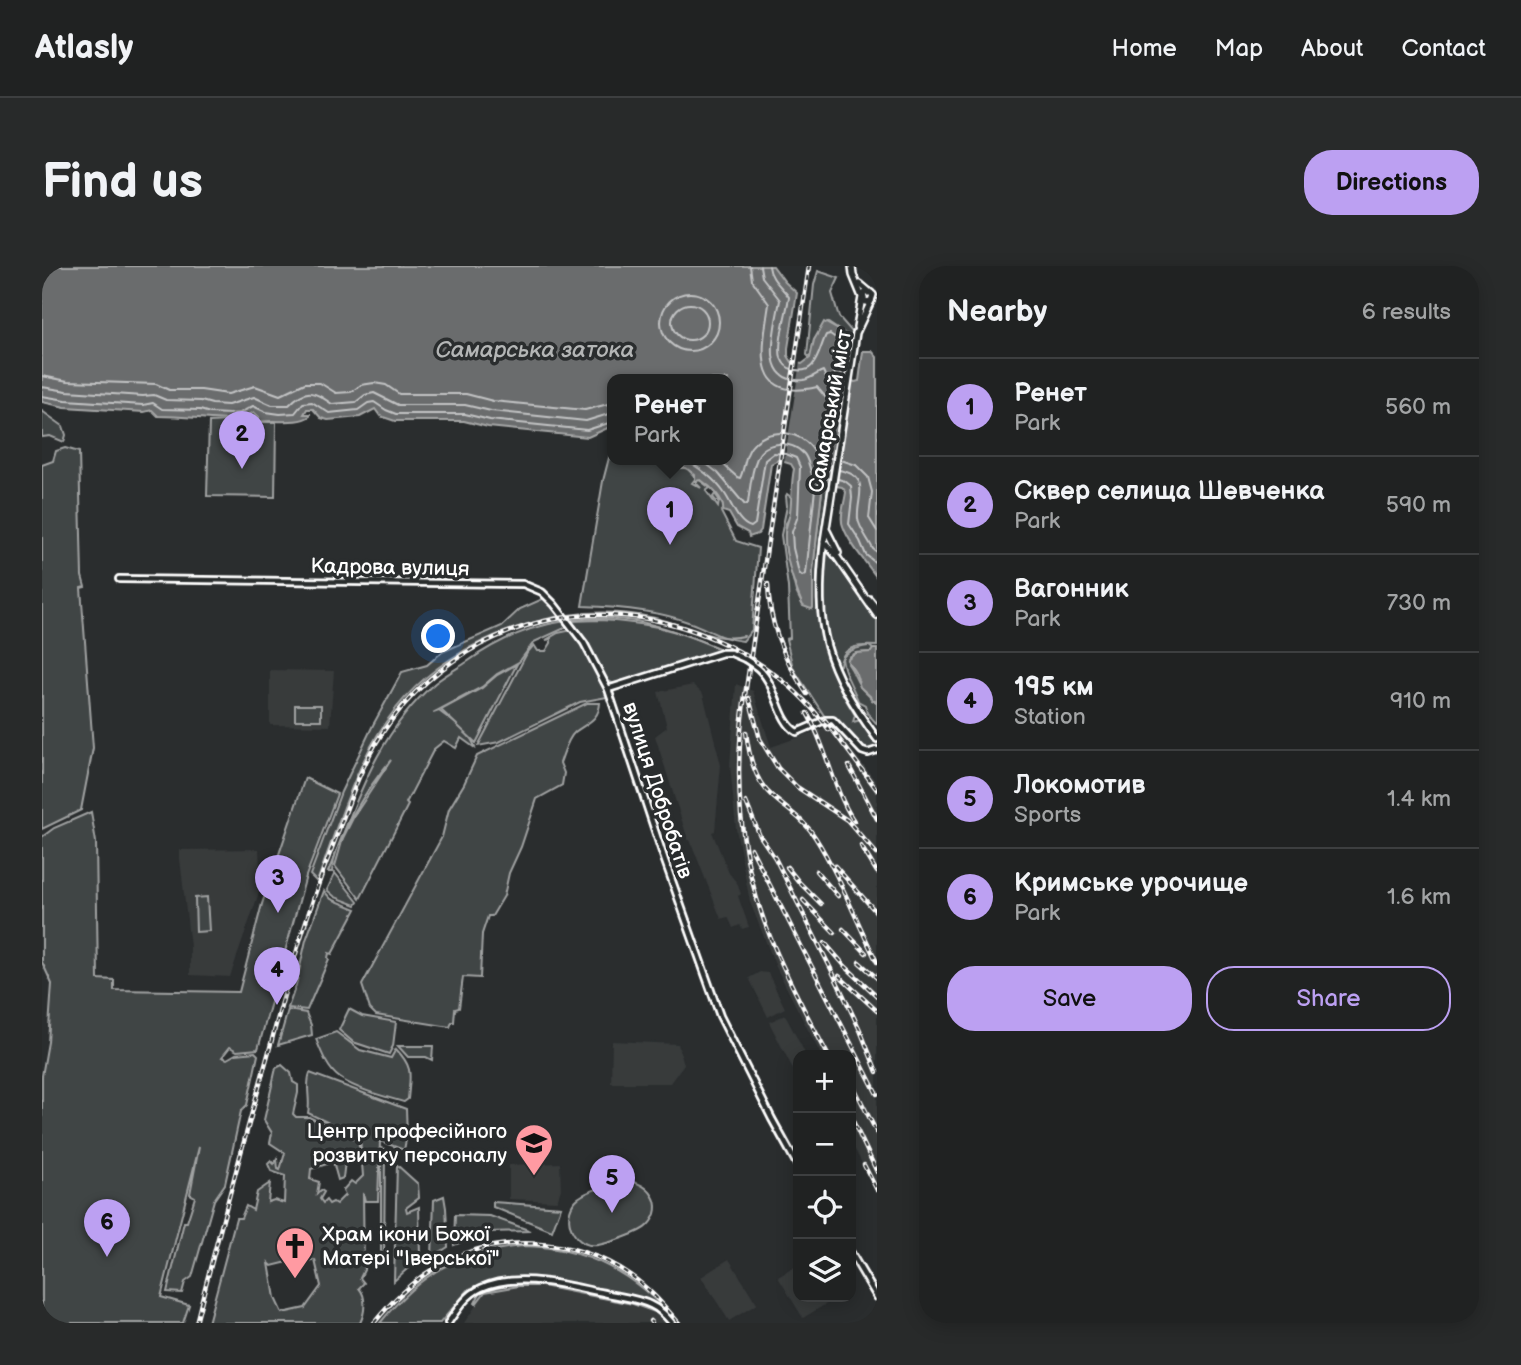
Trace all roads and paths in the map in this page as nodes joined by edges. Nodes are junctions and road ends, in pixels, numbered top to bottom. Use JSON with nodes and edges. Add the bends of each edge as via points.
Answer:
{"nodes":[{"id":1,"x":852,"y":266,"type":"edge"},
{"id":2,"x":857,"y":281,"type":"junction"},
{"id":3,"x":870,"y":293,"type":"junction"},
{"id":4,"x":862,"y":297,"type":"junction"},
{"id":5,"x":875,"y":298,"type":"edge"},
{"id":6,"x":856,"y":333,"type":"junction"},
{"id":7,"x":826,"y":540,"type":"junction"},
{"id":8,"x":829,"y":548,"type":"junction"},
{"id":9,"x":823,"y":553,"type":"junction"},
{"id":10,"x":119,"y":579,"type":"dead end"},
{"id":11,"x":877,"y":609,"type":"edge"},
{"id":12,"x":877,"y":615,"type":"edge"},
{"id":13,"x":608,"y":689,"type":"junction"},
{"id":14,"x":877,"y":739,"type":"edge"},
{"id":15,"x":877,"y":750,"type":"edge"},
{"id":16,"x":793,"y":1157,"type":"edge"},
{"id":17,"x":856,"y":1261,"type":"edge"},
{"id":18,"x":877,"y":1297,"type":"edge"},
{"id":19,"x":448,"y":1323,"type":"edge"},
{"id":20,"x":672,"y":1323,"type":"edge"}],
"edges":[{"from":1,"to":2,"type":"main road"},
{"from":2,"to":3,"type":"main road"},
{"from":2,"to":4,"type":"main road"},
{"from":3,"to":4,"type":"main road"},
{"from":3,"to":5,"type":"main road"},
{"from":4,"to":5,"type":"main road","via":[[865,302]]},
{"from":4,"to":6,"type":"main road"},
{"from":5,"to":6,"type":"main road","name":"Самарський міст"},
{"from":6,"to":7,"type":"main road","name":"Самарський міст"},
{"from":7,"to":8,"type":"main road"},
{"from":7,"to":9,"type":"street"},
{"from":7,"to":11,"type":"main road"},
{"from":8,"to":9,"type":"street"},
{"from":8,"to":12,"type":"main road"},
{"from":9,"to":14,"type":"street","via":[[820,601],[826,642],[842,686]]},
{"from":10,"to":13,"type":"street","name":"Кадрова вулиця","via":[[523,584],[542,592],[554,604],[584,643]]},
{"from":13,"to":15,"type":"street","name":"вулиця Добробатів","bridge":true,"via":[[731,653],[770,681],[793,730],[832,720],[862,751]]},
{"from":13,"to":16,"type":"street","name":"вулиця Добробатів","via":[[715,1003]]},
{"from":17,"to":18,"type":"street"},
{"from":19,"to":20,"type":"street","via":[[477,1290],[521,1281],[642,1302],[659,1309]]}]}
